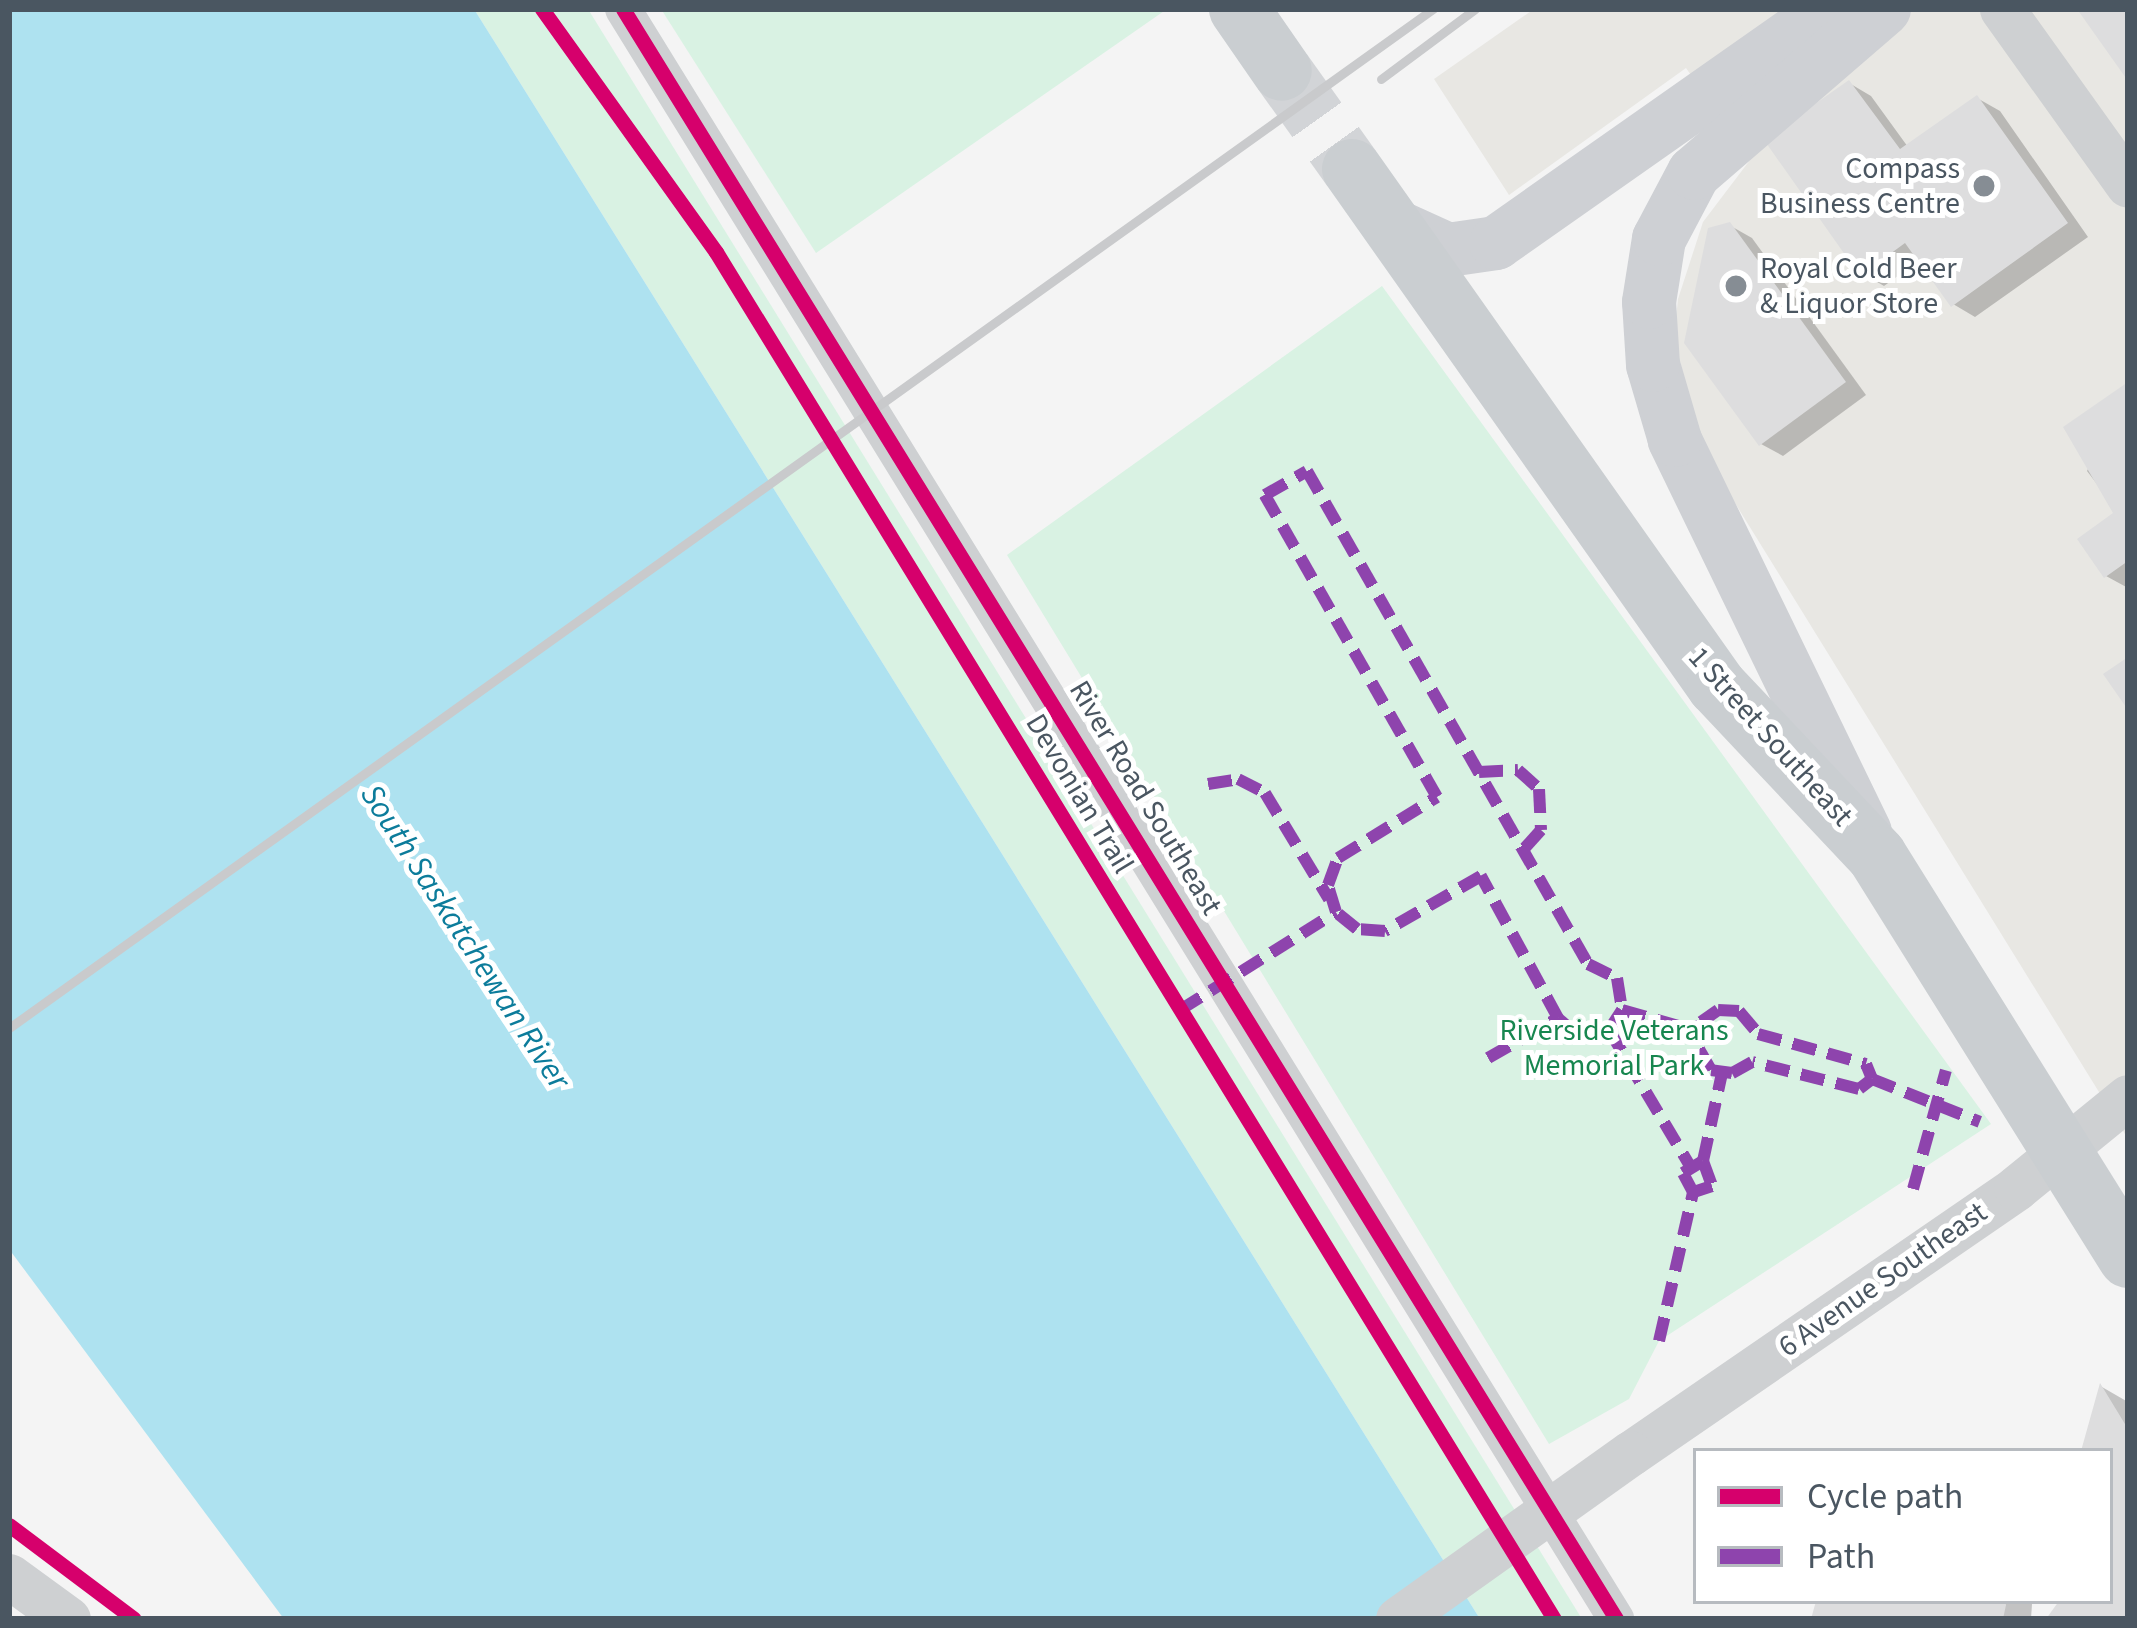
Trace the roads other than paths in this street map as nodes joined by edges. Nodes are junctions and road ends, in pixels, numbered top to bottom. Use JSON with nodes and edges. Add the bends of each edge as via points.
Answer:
{"nodes":[{"id":1,"x":623,"y":9,"type":"edge"},
{"id":2,"x":1239,"y":9,"type":"edge"},
{"id":3,"x":1829,"y":9,"type":"edge"},
{"id":4,"x":1884,"y":9,"type":"edge"},
{"id":5,"x":2002,"y":9,"type":"edge"},
{"id":6,"x":1282,"y":71,"type":"tunnel mouth"},
{"id":7,"x":1352,"y":169,"type":"tunnel mouth"},
{"id":8,"x":2128,"y":185,"type":"edge"},
{"id":9,"x":1391,"y":224,"type":"junction"},
{"id":10,"x":1876,"y":856,"type":"junction"},
{"id":11,"x":2128,"y":1097,"type":"edge"},
{"id":12,"x":2062,"y":1148,"type":"junction"},
{"id":13,"x":2128,"y":1258,"type":"edge"},
{"id":14,"x":9,"y":1576,"type":"edge"},
{"id":15,"x":68,"y":1619,"type":"edge"},
{"id":16,"x":1398,"y":1619,"type":"edge"},
{"id":17,"x":1616,"y":1619,"type":"edge"}],
"edges":[{"from":1,"to":17,"type":"street","name":"River Road Southeast"},
{"from":2,"to":6,"type":"main road"},
{"from":3,"to":9,"type":"main road","via":[[1496,243],[1448,250]]},
{"from":4,"to":10,"type":"main road","via":[[1694,172],[1659,239],[1649,302],[1653,365],[1675,440]]},
{"from":5,"to":8,"type":"street"},
{"from":7,"to":9,"type":"main road","name":"1 Street Southeast"},
{"from":9,"to":10,"type":"main road","name":"1 Street Southeast","via":[[1717,686]]},
{"from":10,"to":12,"type":"main road","name":"1 Street Southeast"},
{"from":11,"to":12,"type":"street","name":"6 Avenue Southeast"},
{"from":12,"to":13,"type":"main road","name":"1 Street Southeast"},
{"from":12,"to":16,"type":"street","name":"6 Avenue Southeast","bridge":true},
{"from":14,"to":15,"type":"street"}]}
